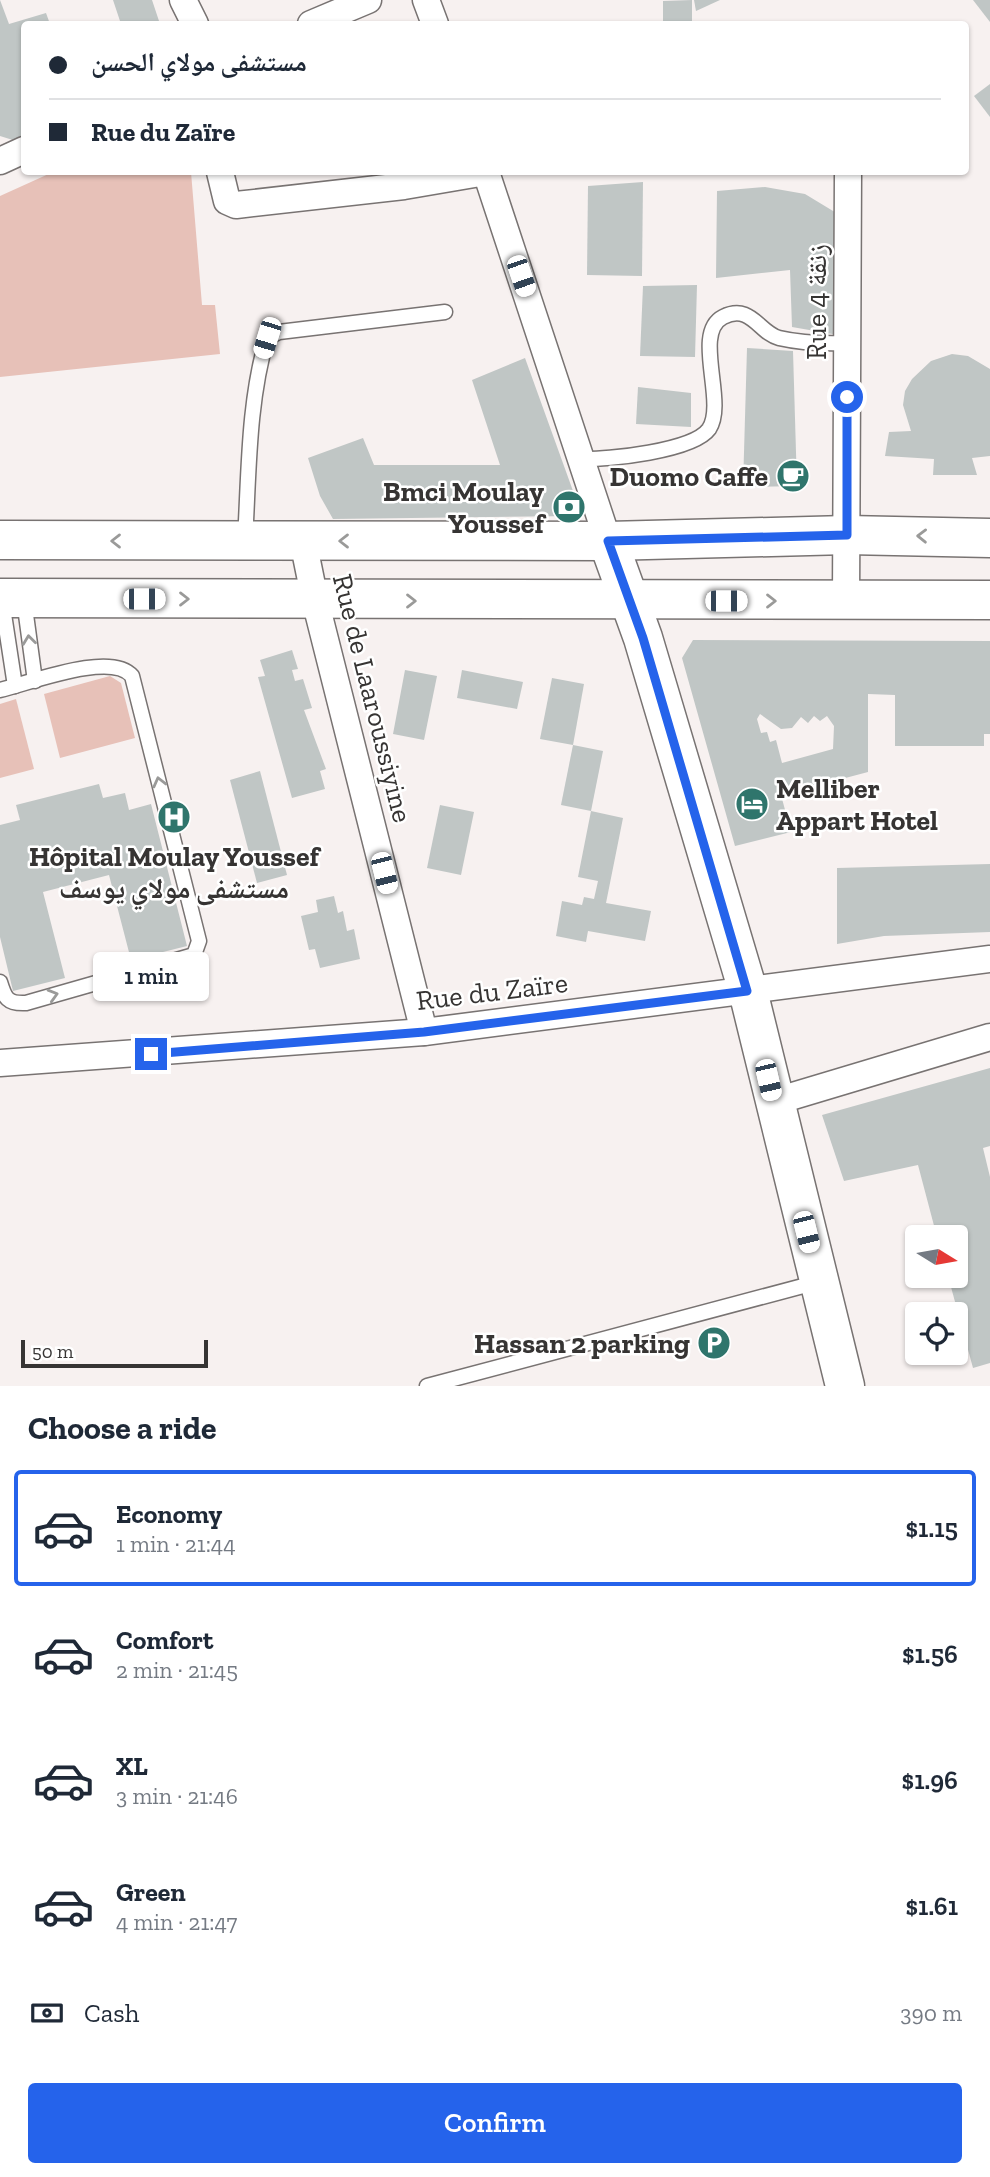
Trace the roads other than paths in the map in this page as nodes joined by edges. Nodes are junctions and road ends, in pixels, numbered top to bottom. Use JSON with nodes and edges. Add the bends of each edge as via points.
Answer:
{"nodes":[{"id":1,"x":183,"y":0,"type":"edge"},
{"id":2,"x":368,"y":0,"type":"edge"},
{"id":3,"x":426,"y":0,"type":"edge"},
{"id":4,"x":194,"y":21,"type":"edge"},
{"id":5,"x":318,"y":21,"type":"edge"},
{"id":6,"x":434,"y":21,"type":"edge"},
{"id":7,"x":21,"y":151,"type":"edge"},
{"id":8,"x":0,"y":161,"type":"edge"},
{"id":9,"x":221,"y":175,"type":"edge"},
{"id":10,"x":468,"y":175,"type":"edge"},
{"id":11,"x":487,"y":175,"type":"edge"},
{"id":12,"x":848,"y":175,"type":"edge"},
{"id":13,"x":444,"y":313,"type":"dead end"},
{"id":14,"x":848,"y":343,"type":"junction"},
{"id":15,"x":581,"y":459,"type":"junction"},
{"id":16,"x":847,"y":535,"type":"junction"},
{"id":17,"x":990,"y":538,"type":"edge"},
{"id":18,"x":0,"y":540,"type":"edge"},
{"id":19,"x":43,"y":541,"type":"junction"},
{"id":20,"x":245,"y":541,"type":"junction"},
{"id":21,"x":303,"y":541,"type":"junction"},
{"id":22,"x":608,"y":541,"type":"junction"},
{"id":23,"x":17,"y":598,"type":"edge"},
{"id":24,"x":315,"y":600,"type":"junction"},
{"id":25,"x":990,"y":600,"type":"edge"},
{"id":26,"x":846,"y":601,"type":"junction"},
{"id":27,"x":629,"y":602,"type":"junction"},
{"id":28,"x":34,"y":681,"type":"junction"},
{"id":29,"x":15,"y":686,"type":"junction"},
{"id":30,"x":0,"y":690,"type":"edge"},
{"id":31,"x":990,"y":959,"type":"edge"},
{"id":32,"x":0,"y":982,"type":"edge"},
{"id":33,"x":747,"y":991,"type":"junction"},
{"id":34,"x":424,"y":1032,"type":"junction"},
{"id":35,"x":990,"y":1037,"type":"edge"},
{"id":36,"x":0,"y":1063,"type":"edge"},
{"id":37,"x":773,"y":1102,"type":"junction"},
{"id":38,"x":819,"y":1282,"type":"junction"},
{"id":39,"x":427,"y":1386,"type":"edge"},
{"id":40,"x":845,"y":1386,"type":"edge"}],
"edges":[{"from":1,"to":4,"type":"street"},
{"from":2,"to":5,"type":"street"},
{"from":3,"to":6,"type":"street"},
{"from":7,"to":8,"type":"street"},
{"from":9,"to":10,"type":"street","via":[[227,201],[236,205]]},
{"from":11,"to":15,"type":"street"},
{"from":12,"to":14,"type":"street","name":"Rue 4 زنقة"},
{"from":13,"to":20,"type":"lane","via":[[279,332],[267,338],[252,427]]},
{"from":14,"to":15,"type":"lane","via":[[818,344],[778,337],[745,315],[722,317],[710,339],[714,414],[704,435],[606,460]]},
{"from":14,"to":16,"type":"street","name":"Rue 4 زنقة"},
{"from":15,"to":22,"type":"street"},
{"from":17,"to":16,"type":"main road","one_way":true},
{"from":16,"to":22,"type":"main road"},
{"from":16,"to":26,"type":"street","name":"Rue 4 زنقة"},
{"from":18,"to":19,"type":"main road"},
{"from":20,"to":19,"type":"main road","one_way":true},
{"from":19,"to":23,"type":"main road"},
{"from":20,"to":21,"type":"main road"},
{"from":22,"to":21,"type":"main road","one_way":true},
{"from":21,"to":24,"type":"street","name":"Rue de Laaroussiyine"},
{"from":22,"to":27,"type":"main road"},
{"from":23,"to":24,"type":"main road","one_way":true},
{"from":28,"to":23,"type":"lane","one_way":true},
{"from":23,"to":29,"type":"lane"},
{"from":24,"to":27,"type":"main road","one_way":true},
{"from":24,"to":34,"type":"street","name":"Rue de Laaroussiyine"},
{"from":25,"to":26,"type":"main road"},
{"from":27,"to":26,"type":"main road","one_way":true},
{"from":27,"to":33,"type":"main road"},
{"from":28,"to":29,"type":"lane"},
{"from":32,"to":28,"type":"lane","one_way":true,"via":[[4,998],[26,1003],[194,955],[200,941],[132,676],[126,669],[106,665]]},
{"from":29,"to":30,"type":"lane"},
{"from":31,"to":33,"type":"street","name":"Rue du Zaïre"},
{"from":33,"to":34,"type":"street","name":"Rue du Zaïre"},
{"from":33,"to":37,"type":"main road"},
{"from":34,"to":36,"type":"street","name":"Rue du Zaïre"},
{"from":35,"to":37,"type":"street"},
{"from":37,"to":38,"type":"main road"},
{"from":38,"to":39,"type":"lane"},
{"from":38,"to":40,"type":"main road"}]}
